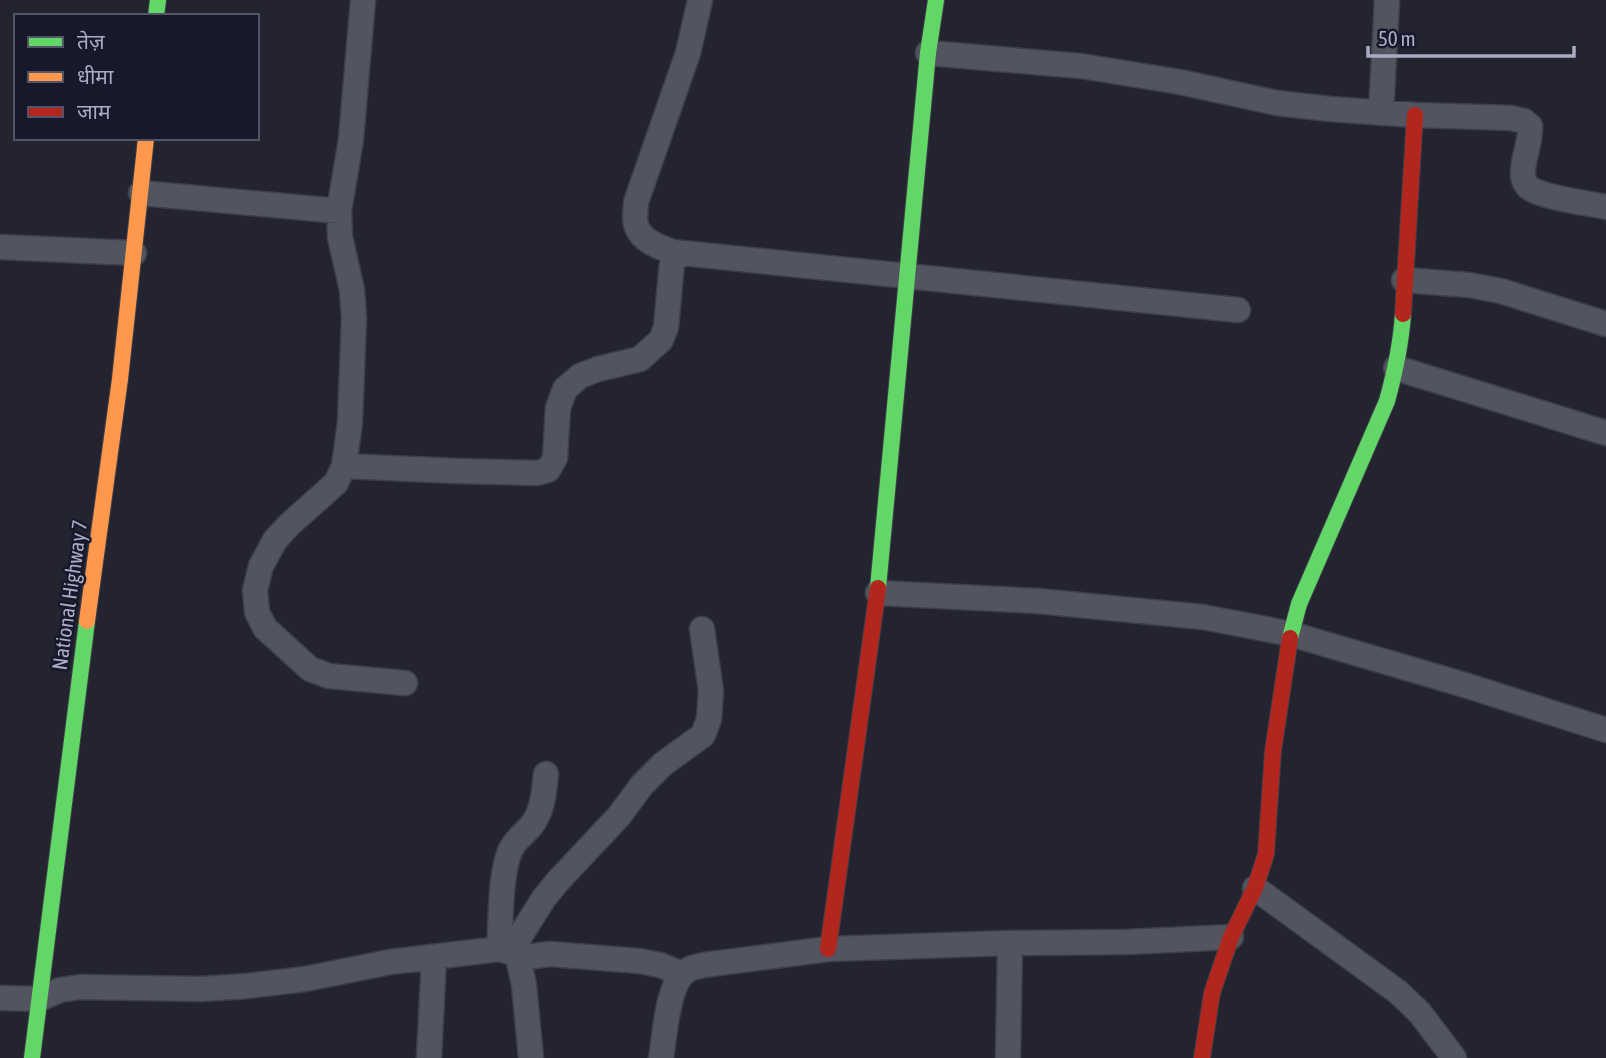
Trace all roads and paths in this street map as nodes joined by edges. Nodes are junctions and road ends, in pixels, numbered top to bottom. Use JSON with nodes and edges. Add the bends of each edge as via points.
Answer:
{"nodes":[{"id":1,"x":363,"y":0,"type":"edge"},
{"id":2,"x":700,"y":0,"type":"edge"},
{"id":3,"x":936,"y":0,"type":"edge"},
{"id":4,"x":1387,"y":0,"type":"edge"},
{"id":5,"x":928,"y":52,"type":"junction"},
{"id":6,"x":1381,"y":113,"type":"junction"},
{"id":7,"x":1415,"y":115,"type":"junction"},
{"id":8,"x":146,"y":140,"type":"edge"},
{"id":9,"x":141,"y":193,"type":"junction"},
{"id":10,"x":1606,"y":207,"type":"edge"},
{"id":11,"x":339,"y":211,"type":"junction"},
{"id":12,"x":0,"y":247,"type":"edge"},
{"id":13,"x":673,"y":252,"type":"junction"},
{"id":14,"x":134,"y":253,"type":"junction"},
{"id":15,"x":907,"y":277,"type":"junction"},
{"id":16,"x":1404,"y":280,"type":"junction"},
{"id":17,"x":1238,"y":310,"type":"dead end"},
{"id":18,"x":1606,"y":324,"type":"edge"},
{"id":19,"x":1396,"y":368,"type":"junction"},
{"id":20,"x":1606,"y":433,"type":"edge"},
{"id":21,"x":344,"y":466,"type":"junction"},
{"id":22,"x":878,"y":593,"type":"junction"},
{"id":23,"x":702,"y":629,"type":"dead end"},
{"id":24,"x":1291,"y":634,"type":"junction"},
{"id":25,"x":405,"y":683,"type":"dead end"},
{"id":26,"x":1606,"y":730,"type":"edge"},
{"id":27,"x":547,"y":774,"type":"dead end"},
{"id":28,"x":1255,"y":888,"type":"junction"},
{"id":29,"x":1231,"y":937,"type":"junction"},
{"id":30,"x":1010,"y":943,"type":"junction"},
{"id":31,"x":828,"y":949,"type":"junction"},
{"id":32,"x":509,"y":953,"type":"junction"},
{"id":33,"x":434,"y":958,"type":"junction"},
{"id":34,"x":682,"y":974,"type":"junction"},
{"id":35,"x":0,"y":998,"type":"edge"},
{"id":36,"x":39,"y":999,"type":"junction"},
{"id":37,"x":32,"y":1058,"type":"edge"},
{"id":38,"x":429,"y":1058,"type":"edge"},
{"id":39,"x":531,"y":1058,"type":"edge"},
{"id":40,"x":662,"y":1058,"type":"edge"},
{"id":41,"x":1008,"y":1058,"type":"edge"},
{"id":42,"x":1202,"y":1058,"type":"edge"},
{"id":43,"x":1454,"y":1058,"type":"edge"}],
"edges":[{"from":1,"to":11,"type":"street","via":[[351,139]]},
{"from":2,"to":13,"type":"street","via":[[688,53],[636,202],[641,234]]},
{"from":3,"to":5,"type":"street"},
{"from":4,"to":6,"type":"street"},
{"from":5,"to":6,"type":"street","via":[[1081,66],[1276,103]]},
{"from":5,"to":15,"type":"street"},
{"from":6,"to":7,"type":"street"},
{"from":7,"to":10,"type":"street","via":[[1524,121],[1531,136],[1523,170],[1529,188]]},
{"from":7,"to":16,"type":"street"},
{"from":8,"to":9,"type":"street","name":"National Highway 7"},
{"from":9,"to":11,"type":"street"},
{"from":9,"to":14,"type":"street","name":"National Highway 7"},
{"from":11,"to":21,"type":"street","via":[[354,318]]},
{"from":12,"to":14,"type":"street"},
{"from":13,"to":15,"type":"street"},
{"from":13,"to":21,"type":"street","via":[[661,340],[640,359],[580,376],[565,389],[558,408],[555,458],[548,470],[510,473]]},
{"from":14,"to":36,"type":"street","name":"National Highway 7"},
{"from":15,"to":17,"type":"street"},
{"from":15,"to":22,"type":"street"},
{"from":16,"to":18,"type":"street","via":[[1501,291]]},
{"from":16,"to":19,"type":"street"},
{"from":19,"to":20,"type":"street"},
{"from":19,"to":24,"type":"street","via":[[1387,401]]},
{"from":21,"to":25,"type":"street","via":[[336,483],[275,540],[261,566],[255,590],[257,612],[265,628],[310,669],[329,676]]},
{"from":22,"to":24,"type":"street","via":[[1038,601],[1190,616]]},
{"from":22,"to":31,"type":"street"},
{"from":23,"to":32,"type":"street","via":[[711,691],[703,736],[642,785],[544,898]]},
{"from":24,"to":26,"type":"street"},
{"from":24,"to":28,"type":"street","via":[[1273,751],[1266,854]]},
{"from":27,"to":32,"type":"street","via":[[541,809],[516,840],[505,870]]},
{"from":28,"to":29,"type":"street"},
{"from":28,"to":43,"type":"street","via":[[1398,992]]},
{"from":29,"to":30,"type":"street"},
{"from":29,"to":42,"type":"street","via":[[1212,993]]},
{"from":30,"to":31,"type":"street"},
{"from":30,"to":41,"type":"street"},
{"from":31,"to":34,"type":"street","via":[[704,965]]},
{"from":32,"to":33,"type":"street"},
{"from":32,"to":34,"type":"street","via":[[639,961]]},
{"from":32,"to":39,"type":"street","via":[[524,985]]},
{"from":33,"to":36,"type":"street","via":[[247,986],[80,987]]},
{"from":33,"to":38,"type":"street"},
{"from":34,"to":40,"type":"street","via":[[670,1002]]},
{"from":35,"to":36,"type":"street"},
{"from":36,"to":37,"type":"street","name":"National Highway 7"}]}
